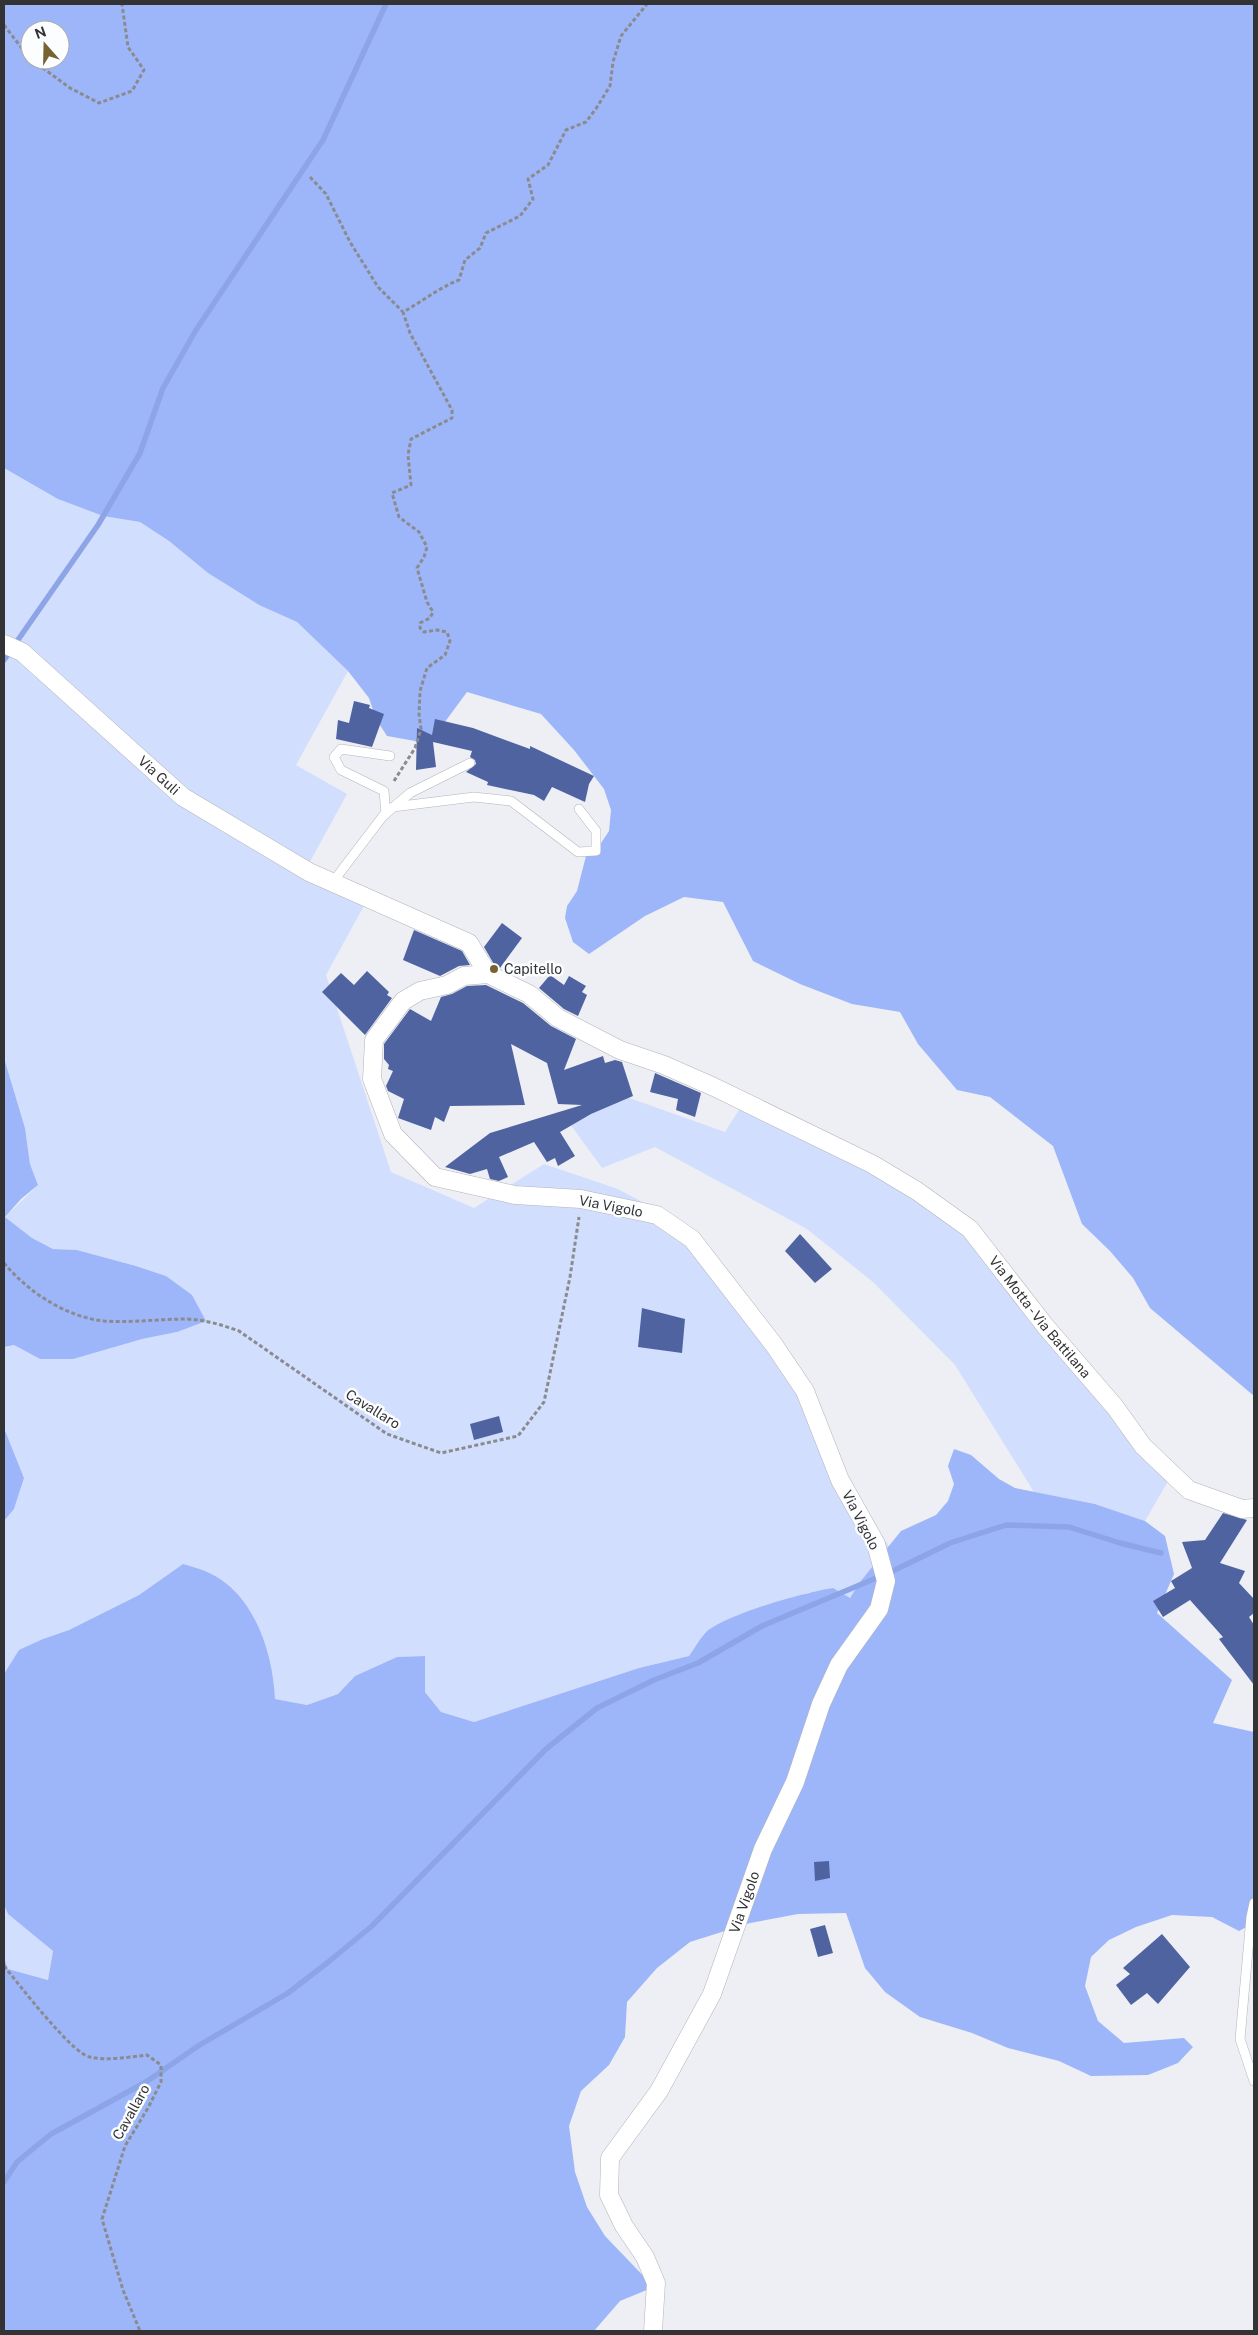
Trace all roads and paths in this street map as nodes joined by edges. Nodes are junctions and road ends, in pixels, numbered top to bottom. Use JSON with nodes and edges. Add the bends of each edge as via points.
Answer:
{"nodes":[{"id":1,"x":122,"y":4,"type":"edge"},
{"id":2,"x":648,"y":4,"type":"edge"},
{"id":3,"x":4,"y":26,"type":"edge"},
{"id":4,"x":20,"y":46,"type":"edge"},
{"id":5,"x":46,"y":70,"type":"edge"},
{"id":6,"x":310,"y":177,"type":"dead end"},
{"id":7,"x":403,"y":312,"type":"junction"},
{"id":8,"x":4,"y":644,"type":"edge"},
{"id":9,"x":390,"y":756,"type":"dead end"},
{"id":10,"x":470,"y":763,"type":"dead end"},
{"id":11,"x":384,"y":791,"type":"junction"},
{"id":12,"x":393,"y":807,"type":"junction"},
{"id":13,"x":579,"y":809,"type":"dead end"},
{"id":14,"x":386,"y":814,"type":"junction"},
{"id":15,"x":332,"y":883,"type":"junction"},
{"id":16,"x":488,"y":974,"type":"junction"},
{"id":17,"x":582,"y":1199,"type":"junction"},
{"id":18,"x":4,"y":1263,"type":"edge"},
{"id":19,"x":1254,"y":1508,"type":"edge"},
{"id":20,"x":1254,"y":1903,"type":"edge"},
{"id":21,"x":4,"y":1966,"type":"edge"},
{"id":22,"x":1254,"y":2081,"type":"edge"},
{"id":23,"x":140,"y":2331,"type":"edge"},
{"id":24,"x":653,"y":2331,"type":"edge"}],
"edges":[{"from":1,"to":5,"type":"path","via":[[128,47],[144,70],[132,91],[99,103],[70,88]]},
{"from":2,"to":7,"type":"path","via":[[621,36],[610,86],[597,107],[586,122],[566,130],[548,165],[528,179],[533,199],[520,216],[486,232],[480,248],[465,260],[459,280]]},
{"from":3,"to":4,"type":"path"},
{"from":6,"to":7,"type":"path","via":[[326,194],[378,287]]},
{"from":7,"to":11,"type":"path","via":[[410,333],[452,410],[452,418],[411,439],[408,455],[411,485],[392,493],[399,516],[419,532],[427,547],[417,568],[433,612],[430,618],[420,623],[420,628],[424,632],[447,632],[450,641],[444,655],[427,668],[420,691],[421,729],[415,748],[397,778]]},
{"from":8,"to":15,"type":"street","name":"Via Guli","via":[[22,652],[183,797]]},
{"from":9,"to":11,"type":"lane","via":[[341,749],[334,757],[341,770]]},
{"from":10,"to":12,"type":"lane","via":[[410,793]]},
{"from":11,"to":14,"type":"lane"},
{"from":12,"to":13,"type":"lane","via":[[474,796],[511,801],[578,852],[596,851],[596,831]]},
{"from":12,"to":14,"type":"lane"},
{"from":14,"to":15,"type":"lane"},
{"from":15,"to":16,"type":"street","via":[[469,943]]},
{"from":16,"to":17,"type":"street","name":"Via Vigolo","via":[[464,976],[447,985],[420,991],[403,1001],[374,1040],[372,1080],[393,1134],[435,1177],[515,1195]]},
{"from":16,"to":19,"type":"street","name":"Via Motta - Via Battilana","via":[[529,994],[558,1018],[620,1050],[714,1087],[872,1164],[916,1191],[970,1229],[1143,1446],[1189,1490],[1242,1509]]},
{"from":17,"to":18,"type":"path","name":"Cavallaro","via":[[570,1278],[544,1402],[518,1436],[441,1453],[387,1434],[239,1331],[189,1319],[103,1321],[60,1310],[14,1275]]},
{"from":17,"to":24,"type":"street","name":"Via Vigolo","via":[[656,1215],[692,1238],[805,1391],[840,1480],[876,1544],[886,1581],[879,1608],[839,1664],[821,1704],[795,1782],[763,1849],[712,1994],[659,2091],[610,2158],[609,2195],[624,2226],[645,2257],[656,2283]]},
{"from":20,"to":22,"type":"lane","via":[[1240,2039]]},
{"from":21,"to":23,"type":"path","name":"Cavallaro","via":[[68,2041],[88,2057],[147,2055],[161,2066],[160,2082],[148,2108],[124,2146],[102,2219]]}]}
